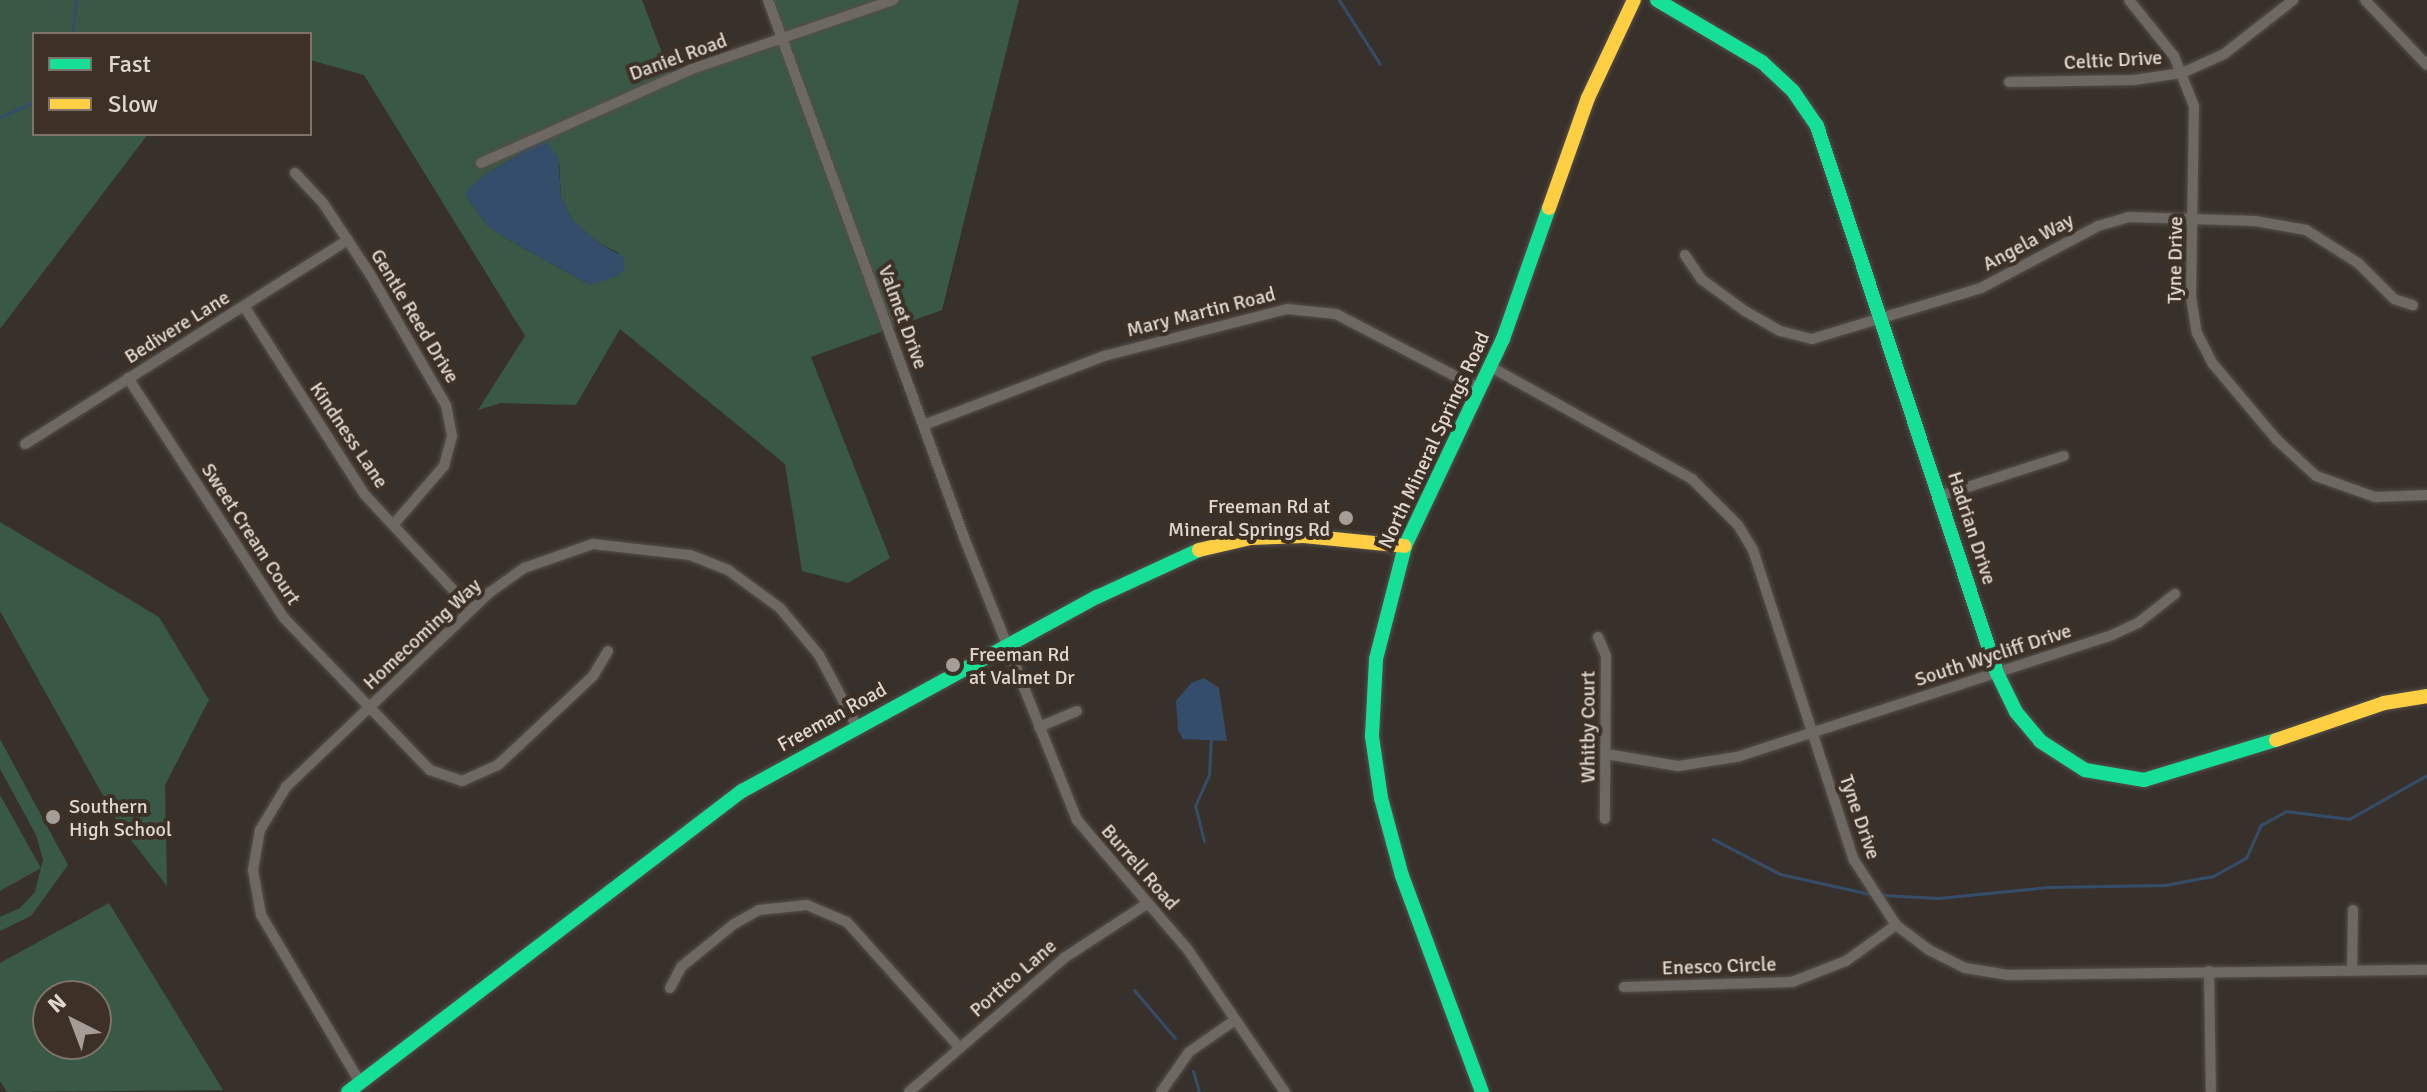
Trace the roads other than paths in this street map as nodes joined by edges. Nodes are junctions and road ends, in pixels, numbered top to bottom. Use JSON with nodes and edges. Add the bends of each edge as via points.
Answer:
{"nodes":[{"id":1,"x":768,"y":0,"type":"edge"},
{"id":2,"x":894,"y":0,"type":"edge"},
{"id":3,"x":1634,"y":0,"type":"edge"},
{"id":4,"x":1657,"y":0,"type":"edge"},
{"id":5,"x":2129,"y":0,"type":"edge"},
{"id":6,"x":2293,"y":0,"type":"edge"},
{"id":7,"x":2365,"y":0,"type":"edge"},
{"id":8,"x":783,"y":40,"type":"junction"},
{"id":9,"x":2427,"y":65,"type":"edge"},
{"id":10,"x":2182,"y":73,"type":"junction"},
{"id":11,"x":2009,"y":82,"type":"dead end"},
{"id":12,"x":481,"y":163,"type":"dead end"},
{"id":13,"x":295,"y":173,"type":"dead end"},
{"id":14,"x":2194,"y":217,"type":"junction"},
{"id":15,"x":348,"y":240,"type":"junction"},
{"id":16,"x":1685,"y":255,"type":"dead end"},
{"id":17,"x":2413,"y":305,"type":"dead end"},
{"id":18,"x":244,"y":306,"type":"junction"},
{"id":19,"x":1883,"y":320,"type":"junction"},
{"id":20,"x":1491,"y":367,"type":"junction"},
{"id":21,"x":128,"y":378,"type":"junction"},
{"id":22,"x":1480,"y":389,"type":"junction"},
{"id":23,"x":924,"y":425,"type":"junction"},
{"id":24,"x":25,"y":444,"type":"dead end"},
{"id":25,"x":2064,"y":456,"type":"dead end"},
{"id":26,"x":2427,"y":495,"type":"edge"},
{"id":27,"x":1940,"y":496,"type":"junction"},
{"id":28,"x":393,"y":525,"type":"junction"},
{"id":29,"x":1405,"y":546,"type":"junction"},
{"id":30,"x":2175,"y":594,"type":"dead end"},
{"id":31,"x":471,"y":609,"type":"junction"},
{"id":32,"x":1598,"y":637,"type":"dead end"},
{"id":33,"x":1007,"y":644,"type":"junction"},
{"id":34,"x":608,"y":651,"type":"dead end"},
{"id":35,"x":1997,"y":673,"type":"junction"},
{"id":36,"x":2427,"y":696,"type":"edge"},
{"id":37,"x":369,"y":708,"type":"junction"},
{"id":38,"x":1077,"y":711,"type":"dead end"},
{"id":39,"x":856,"y":725,"type":"junction"},
{"id":40,"x":1039,"y":727,"type":"junction"},
{"id":41,"x":1813,"y":732,"type":"junction"},
{"id":42,"x":1606,"y":754,"type":"junction"},
{"id":43,"x":1605,"y":819,"type":"dead end"},
{"id":44,"x":1148,"y":903,"type":"junction"},
{"id":45,"x":2353,"y":910,"type":"dead end"},
{"id":46,"x":1896,"y":925,"type":"junction"},
{"id":47,"x":2352,"y":970,"type":"junction"},
{"id":48,"x":2427,"y":970,"type":"edge"},
{"id":49,"x":2209,"y":971,"type":"junction"},
{"id":50,"x":1624,"y":987,"type":"dead end"},
{"id":51,"x":670,"y":988,"type":"dead end"},
{"id":52,"x":1235,"y":1020,"type":"junction"},
{"id":53,"x":960,"y":1048,"type":"junction"},
{"id":54,"x":354,"y":1088,"type":"edge"},
{"id":55,"x":909,"y":1092,"type":"edge"},
{"id":56,"x":1161,"y":1092,"type":"edge"},
{"id":57,"x":1285,"y":1092,"type":"edge"},
{"id":58,"x":1482,"y":1092,"type":"edge"},
{"id":59,"x":2211,"y":1092,"type":"edge"}],
"edges":[{"from":1,"to":8,"type":"street","name":"Valmet Drive"},
{"from":2,"to":8,"type":"street","name":"Daniel Road"},
{"from":3,"to":20,"type":"street","name":"North Mineral Springs Road","via":[[1588,98]]},
{"from":4,"to":19,"type":"street","name":"Hadrian Drive","via":[[1762,62],[1803,104],[1827,151]]},
{"from":5,"to":10,"type":"street","name":"Tyne Drive"},
{"from":6,"to":10,"type":"street","name":"Celtic Drive","via":[[2224,54]]},
{"from":7,"to":9,"type":"street"},
{"from":8,"to":12,"type":"street","name":"Daniel Road","via":[[611,101]]},
{"from":8,"to":23,"type":"street","name":"Valmet Drive"},
{"from":10,"to":11,"type":"street","name":"Celtic Drive","via":[[2134,80]]},
{"from":10,"to":14,"type":"street","name":"Tyne Drive","via":[[2196,122]]},
{"from":13,"to":15,"type":"street","name":"Gentle Reed Drive"},
{"from":14,"to":17,"type":"street","name":"Angela Way","via":[[2306,230],[2358,263],[2394,299]]},
{"from":14,"to":19,"type":"street","name":"Angela Way","via":[[2109,222],[2006,277]]},
{"from":14,"to":26,"type":"street","name":"Tyne Drive","via":[[2193,316],[2206,352],[2232,390],[2296,461],[2326,481],[2375,497]]},
{"from":15,"to":18,"type":"street","name":"Bedivere Lane"},
{"from":15,"to":28,"type":"street","name":"Gentle Reed Drive","via":[[437,382],[452,436],[444,466]]},
{"from":16,"to":19,"type":"street","name":"Angela Way","via":[[1701,279],[1745,311],[1789,333],[1821,338]]},
{"from":18,"to":21,"type":"street","name":"Bedivere Lane"},
{"from":18,"to":28,"type":"street","name":"Kindness Lane","via":[[365,495]]},
{"from":19,"to":27,"type":"street","name":"Hadrian Drive"},
{"from":20,"to":22,"type":"street","name":"North Mineral Springs Road"},
{"from":20,"to":41,"type":"street","name":"Tyne Drive","via":[[1692,479],[1727,510],[1753,550]]},
{"from":21,"to":24,"type":"street","name":"Bedivere Lane"},
{"from":21,"to":37,"type":"street","name":"Sweet Cream Court","via":[[255,579],[318,658]]},
{"from":22,"to":23,"type":"street","name":"Mary Martin Road","via":[[1336,314],[1287,309],[1104,356]]},
{"from":22,"to":29,"type":"street","name":"North Mineral Springs Road"},
{"from":23,"to":33,"type":"street","name":"Valmet Drive"},
{"from":25,"to":27,"type":"street"},
{"from":27,"to":35,"type":"street","name":"Hadrian Drive"},
{"from":28,"to":31,"type":"street","name":"Kindness Lane"},
{"from":29,"to":33,"type":"street","name":"Freeman Road","via":[[1303,536],[1227,542],[1137,577]]},
{"from":29,"to":58,"type":"street","name":"North Mineral Springs Road","via":[[1376,659],[1376,774],[1402,876]]},
{"from":30,"to":35,"type":"street","name":"South Wycliff Drive","via":[[2126,629]]},
{"from":31,"to":37,"type":"street","name":"Homecoming Way"},
{"from":31,"to":39,"type":"street","name":"Homecoming Way","via":[[524,568],[568,550],[593,544],[635,545],[690,555],[728,570],[780,608],[819,655]]},
{"from":32,"to":42,"type":"street","name":"Whitby Court","via":[[1606,656]]},
{"from":33,"to":39,"type":"street","name":"Freeman Road"},
{"from":33,"to":40,"type":"street","name":"Burrell Road"},
{"from":34,"to":37,"type":"street","name":"Sweet Cream Court","via":[[593,676],[518,748],[478,777],[462,781],[430,770]]},
{"from":35,"to":36,"type":"street","name":"Hadrian Drive","via":[[2016,712],[2050,749],[2085,770],[2130,780],[2174,775],[2384,703]]},
{"from":35,"to":41,"type":"street","name":"South Wycliff Drive"},
{"from":37,"to":54,"type":"street","name":"Homecoming Way","via":[[268,811],[253,870],[261,915]]},
{"from":38,"to":40,"type":"street"},
{"from":39,"to":54,"type":"street","name":"Freeman Road","via":[[686,829]]},
{"from":40,"to":44,"type":"street","name":"Burrell Road","via":[[1077,820]]},
{"from":41,"to":42,"type":"street","name":"South Wycliff Drive","via":[[1697,765]]},
{"from":41,"to":46,"type":"street","name":"Tyne Drive","via":[[1854,860]]},
{"from":42,"to":43,"type":"street","name":"Whitby Court"},
{"from":44,"to":52,"type":"street","name":"Burrell Road"},
{"from":44,"to":53,"type":"street","name":"Portico Lane","via":[[1064,958]]},
{"from":45,"to":47,"type":"street"},
{"from":46,"to":49,"type":"street","name":"Tyne Drive","via":[[1942,958],[1986,973]]},
{"from":46,"to":50,"type":"street","name":"Enesco Circle","via":[[1846,961],[1792,982]]},
{"from":47,"to":48,"type":"street","name":"Tyne Drive"},
{"from":47,"to":49,"type":"street","name":"Tyne Drive"},
{"from":49,"to":59,"type":"street"},
{"from":51,"to":53,"type":"street","via":[[681,967],[734,924],[759,910],[807,905],[847,922]]},
{"from":52,"to":56,"type":"street","via":[[1189,1052]]},
{"from":52,"to":57,"type":"street","name":"Burrell Road"},
{"from":53,"to":55,"type":"street","name":"Portico Lane"}]}
